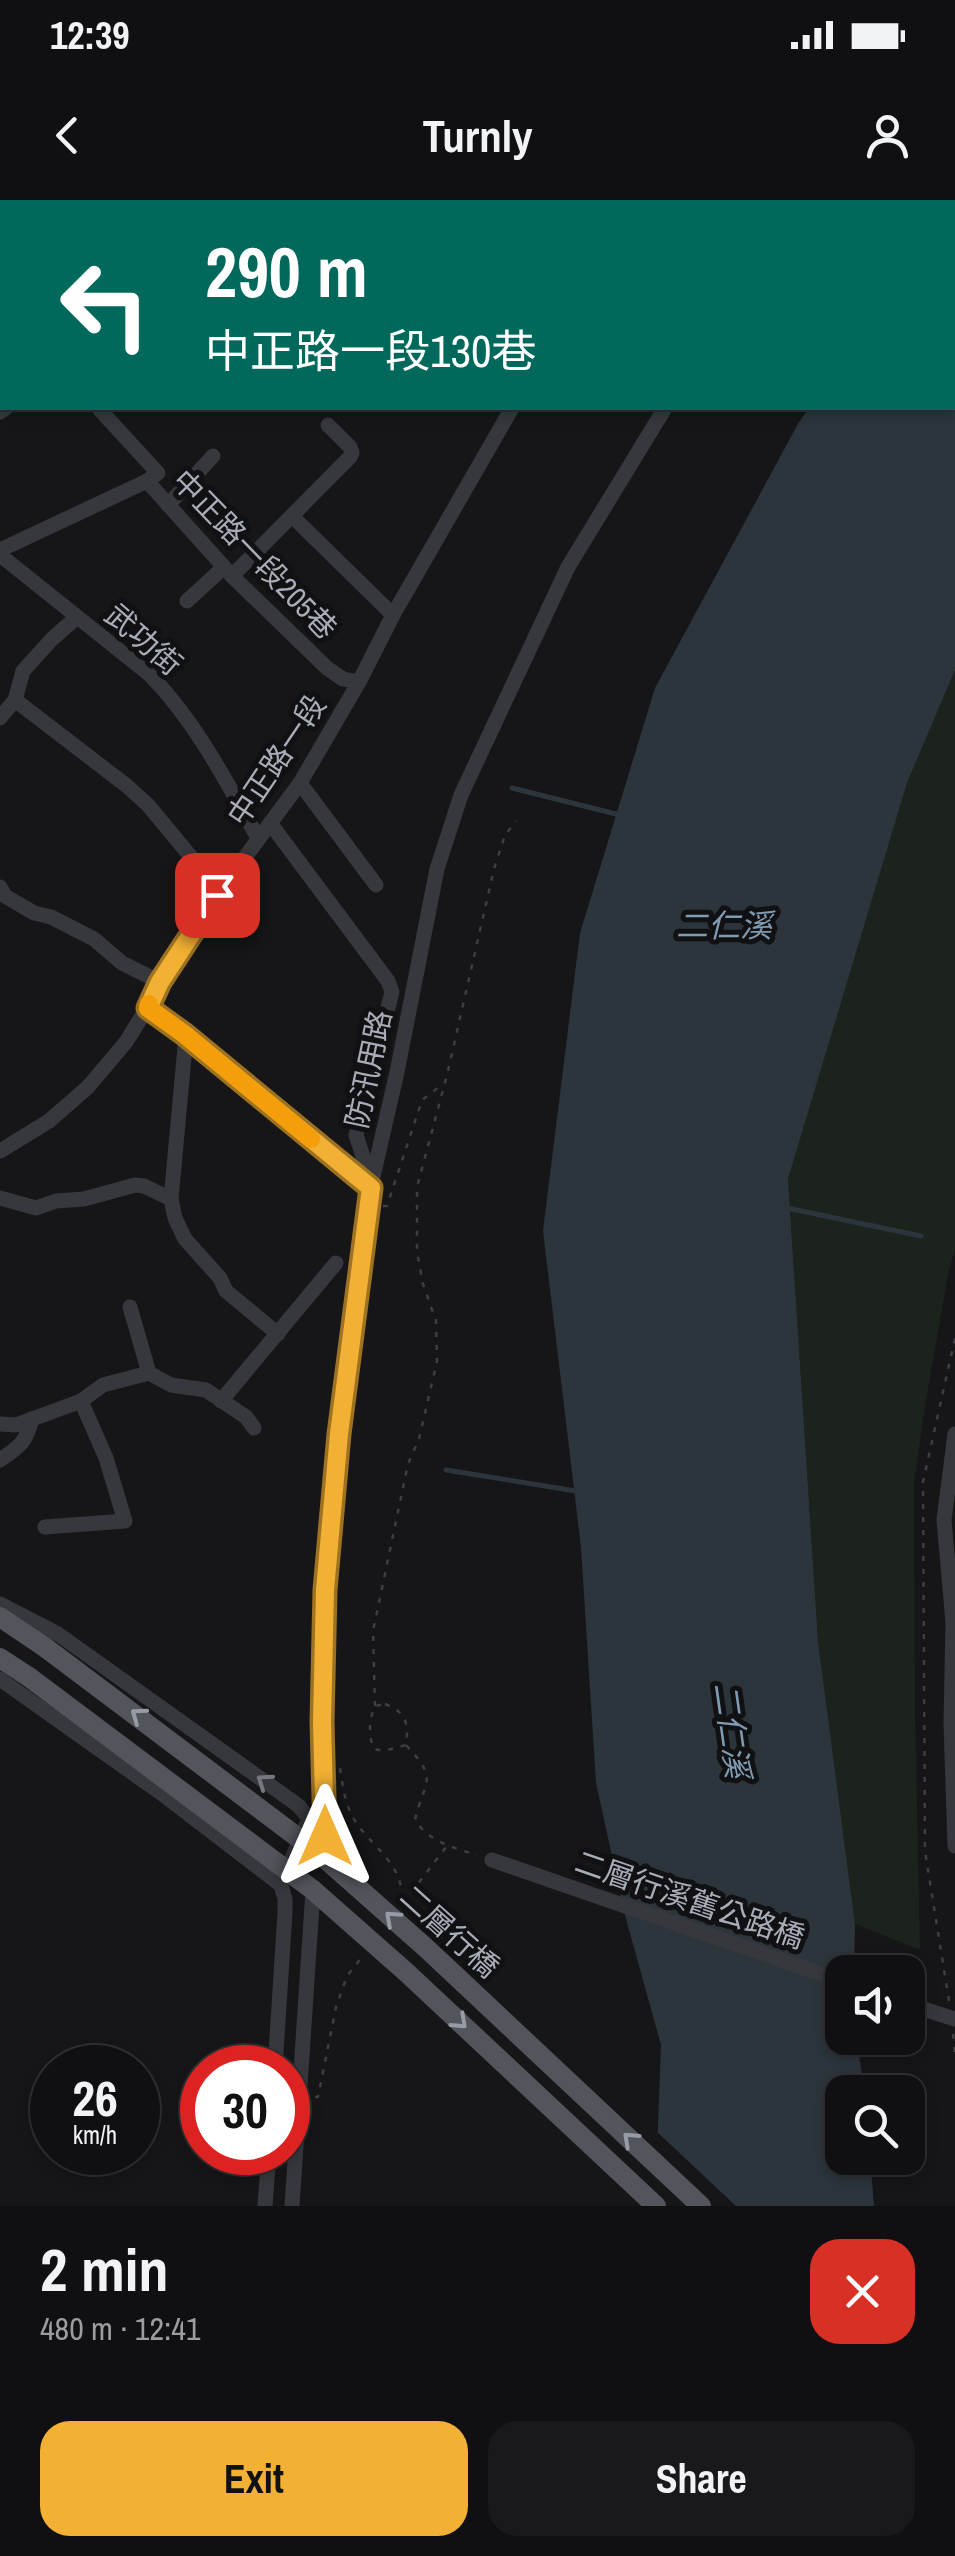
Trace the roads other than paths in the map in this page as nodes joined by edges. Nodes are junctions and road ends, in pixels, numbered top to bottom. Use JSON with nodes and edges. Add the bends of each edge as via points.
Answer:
{"nodes":[{"id":1,"x":100,"y":410,"type":"dead end"},
{"id":2,"x":511,"y":410,"type":"edge"},
{"id":3,"x":663,"y":410,"type":"edge"},
{"id":4,"x":328,"y":424,"type":"dead end"},
{"id":5,"x":213,"y":456,"type":"dead end"},
{"id":6,"x":147,"y":481,"type":"junction"},
{"id":7,"x":168,"y":505,"type":"junction"},
{"id":8,"x":292,"y":516,"type":"junction"},
{"id":9,"x":1,"y":556,"type":"edge"},
{"id":10,"x":228,"y":571,"type":"junction"},
{"id":11,"x":187,"y":601,"type":"dead end"},
{"id":12,"x":393,"y":615,"type":"junction"},
{"id":13,"x":77,"y":617,"type":"junction"},
{"id":14,"x":360,"y":682,"type":"junction"},
{"id":15,"x":15,"y":700,"type":"junction"},
{"id":16,"x":0,"y":718,"type":"edge"},
{"id":17,"x":300,"y":783,"type":"junction"},
{"id":18,"x":270,"y":824,"type":"junction"},
{"id":19,"x":258,"y":838,"type":"junction"},
{"id":20,"x":191,"y":858,"type":"dead end"},
{"id":21,"x":376,"y":885,"type":"dead end"},
{"id":22,"x":0,"y":887,"type":"edge"},
{"id":23,"x":160,"y":982,"type":"junction"},
{"id":24,"x":148,"y":1008,"type":"junction"},
{"id":25,"x":184,"y":1034,"type":"junction"},
{"id":26,"x":0,"y":1151,"type":"edge"},
{"id":27,"x":371,"y":1185,"type":"junction"},
{"id":28,"x":0,"y":1198,"type":"edge"},
{"id":29,"x":171,"y":1199,"type":"junction"},
{"id":30,"x":336,"y":1264,"type":"dead end"},
{"id":31,"x":130,"y":1307,"type":"dead end"},
{"id":32,"x":278,"y":1334,"type":"junction"},
{"id":33,"x":149,"y":1373,"type":"junction"},
{"id":34,"x":221,"y":1401,"type":"junction"},
{"id":35,"x":81,"y":1402,"type":"junction"},
{"id":36,"x":32,"y":1420,"type":"junction"},
{"id":37,"x":0,"y":1424,"type":"edge"},
{"id":38,"x":254,"y":1428,"type":"dead end"},
{"id":39,"x":955,"y":1434,"type":"edge"},
{"id":40,"x":0,"y":1460,"type":"edge"},
{"id":41,"x":45,"y":1527,"type":"dead end"},
{"id":42,"x":0,"y":1604,"type":"edge"},
{"id":43,"x":0,"y":1617,"type":"edge"},
{"id":44,"x":954,"y":1622,"type":"edge"},
{"id":45,"x":0,"y":1658,"type":"edge"},
{"id":46,"x":0,"y":1680,"type":"edge"},
{"id":47,"x":955,"y":1846,"type":"edge"},
{"id":48,"x":321,"y":1854,"type":"junction"},
{"id":49,"x":492,"y":1860,"type":"road end"},
{"id":50,"x":281,"y":1885,"type":"junction"},
{"id":51,"x":313,"y":1890,"type":"junction"},
{"id":52,"x":825,"y":1976,"type":"edge"},
{"id":53,"x":925,"y":2010,"type":"edge"},
{"id":54,"x":954,"y":2019,"type":"edge"},
{"id":55,"x":276,"y":2045,"type":"edge"},
{"id":56,"x":267,"y":2175,"type":"edge"},
{"id":57,"x":265,"y":2206,"type":"edge"},
{"id":58,"x":292,"y":2206,"type":"edge"},
{"id":59,"x":656,"y":2206,"type":"edge"},
{"id":60,"x":700,"y":2206,"type":"edge"}],
"edges":[{"from":1,"to":6,"type":"street","name":"中正路一段205巷","via":[[158,473]]},
{"from":2,"to":12,"type":"street","name":"中正路一段"},
{"from":3,"to":27,"type":"street","name":"防汛用路","via":[[568,567],[461,796],[437,869]]},
{"from":4,"to":8,"type":"street","via":[[352,452]]},
{"from":5,"to":7,"type":"street"},
{"from":6,"to":7,"type":"street","name":"中正路一段205巷"},
{"from":6,"to":9,"type":"street"},
{"from":7,"to":10,"type":"street","name":"中正路一段205巷"},
{"from":8,"to":10,"type":"street"},
{"from":8,"to":12,"type":"street"},
{"from":9,"to":13,"type":"street","name":"武功街"},
{"from":10,"to":11,"type":"street"},
{"from":10,"to":14,"type":"street","name":"中正路一段205巷","via":[[327,668]]},
{"from":12,"to":14,"type":"street","name":"中正路一段"},
{"from":13,"to":15,"type":"street","via":[[23,671]]},
{"from":13,"to":19,"type":"street","name":"武功街","via":[[164,689],[210,750]]},
{"from":14,"to":17,"type":"street","name":"中正路一段"},
{"from":15,"to":16,"type":"street"},
{"from":15,"to":20,"type":"street","via":[[128,786]]},
{"from":17,"to":18,"type":"street","name":"中正路一段"},
{"from":17,"to":21,"type":"street"},
{"from":18,"to":19,"type":"street","name":"中正路一段"},
{"from":18,"to":27,"type":"street","via":[[392,992],[356,1135]]},
{"from":19,"to":23,"type":"street","name":"中正路一段"},
{"from":22,"to":23,"type":"street","via":[[5,896],[94,939]]},
{"from":23,"to":24,"type":"street","name":"中正路一段"},
{"from":24,"to":25,"type":"street"},
{"from":24,"to":26,"type":"street","name":"中正路一段","via":[[88,1087]]},
{"from":25,"to":27,"type":"street"},
{"from":25,"to":29,"type":"street"},
{"from":27,"to":48,"type":"street","name":"防汛用路","via":[[325,1590]]},
{"from":28,"to":29,"type":"street","via":[[36,1208],[135,1185]]},
{"from":29,"to":32,"type":"street","via":[[184,1239],[226,1291]]},
{"from":30,"to":32,"type":"street"},
{"from":31,"to":33,"type":"street"},
{"from":32,"to":34,"type":"street"},
{"from":33,"to":34,"type":"street"},
{"from":33,"to":35,"type":"street","via":[[103,1385]]},
{"from":34,"to":38,"type":"street"},
{"from":35,"to":36,"type":"street"},
{"from":35,"to":41,"type":"street","via":[[125,1522]]},
{"from":36,"to":37,"type":"street"},
{"from":36,"to":40,"type":"street","via":[[23,1442]]},
{"from":39,"to":44,"type":"street","via":[[944,1520]]},
{"from":50,"to":42,"type":"street","one_way":true,"via":[[309,1819],[299,1806],[58,1634]]},
{"from":48,"to":43,"type":"main road","name":"二層行橋","one_way":true,"bridge":true},
{"from":44,"to":47,"type":"street"},
{"from":45,"to":51,"type":"main road","name":"二層行橋","bridge":true},
{"from":46,"to":50,"type":"street"},
{"from":60,"to":48,"type":"main road","name":"二層行橋","one_way":true,"bridge":true},
{"from":49,"to":52,"type":"street","name":"二層行溪舊公路橋"},
{"from":50,"to":55,"type":"street","via":[[286,1899]]},
{"from":51,"to":58,"type":"street"},
{"from":51,"to":59,"type":"main road","name":"二層行橋","one_way":true,"bridge":true},
{"from":53,"to":54,"type":"street"},
{"from":56,"to":57,"type":"street"}]}
